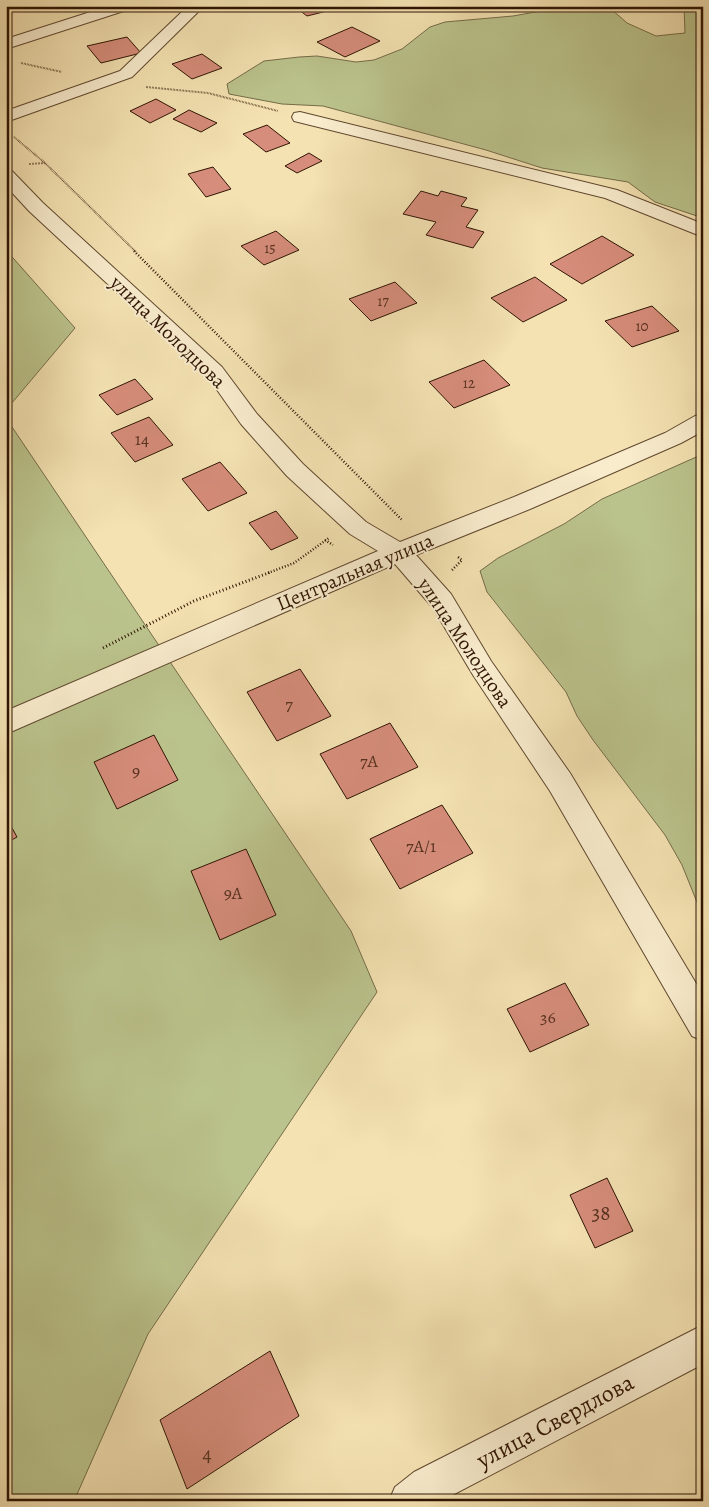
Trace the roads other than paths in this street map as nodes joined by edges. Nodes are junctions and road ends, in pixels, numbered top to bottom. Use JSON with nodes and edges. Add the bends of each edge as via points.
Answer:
{"nodes":[{"id":1,"x":125,"y":6,"type":"edge"},
{"id":2,"x":197,"y":6,"type":"edge"},
{"id":3,"x":6,"y":44,"type":"edge"},
{"id":4,"x":6,"y":117,"type":"edge"},
{"id":5,"x":300,"y":117,"type":"road end"},
{"id":6,"x":6,"y":175,"type":"edge"},
{"id":7,"x":703,"y":231,"type":"edge"},
{"id":8,"x":703,"y":420,"type":"edge"},
{"id":9,"x":400,"y":553,"type":"junction"},
{"id":10,"x":6,"y":723,"type":"edge"},
{"id":11,"x":703,"y":1025,"type":"edge"},
{"id":12,"x":703,"y":1344,"type":"edge"},
{"id":13,"x":409,"y":1501,"type":"edge"}],
"edges":[{"from":1,"to":3,"type":"street"},
{"from":2,"to":4,"type":"street","via":[[126,74]]},
{"from":5,"to":7,"type":"street","via":[[611,194]]},
{"from":6,"to":9,"type":"street","name":"улица Молодцова","via":[[36,207],[215,372],[249,419],[284,458],[358,528]]},
{"from":8,"to":9,"type":"street","name":"Центральная улица","via":[[673,438]]},
{"from":9,"to":10,"type":"street","name":"Центральная улица"},
{"from":9,"to":11,"type":"street","name":"улица Молодцова","via":[[442,601],[482,668],[560,782]]},
{"from":12,"to":13,"type":"street","name":"улица Свердлова","via":[[428,1486]]}]}
